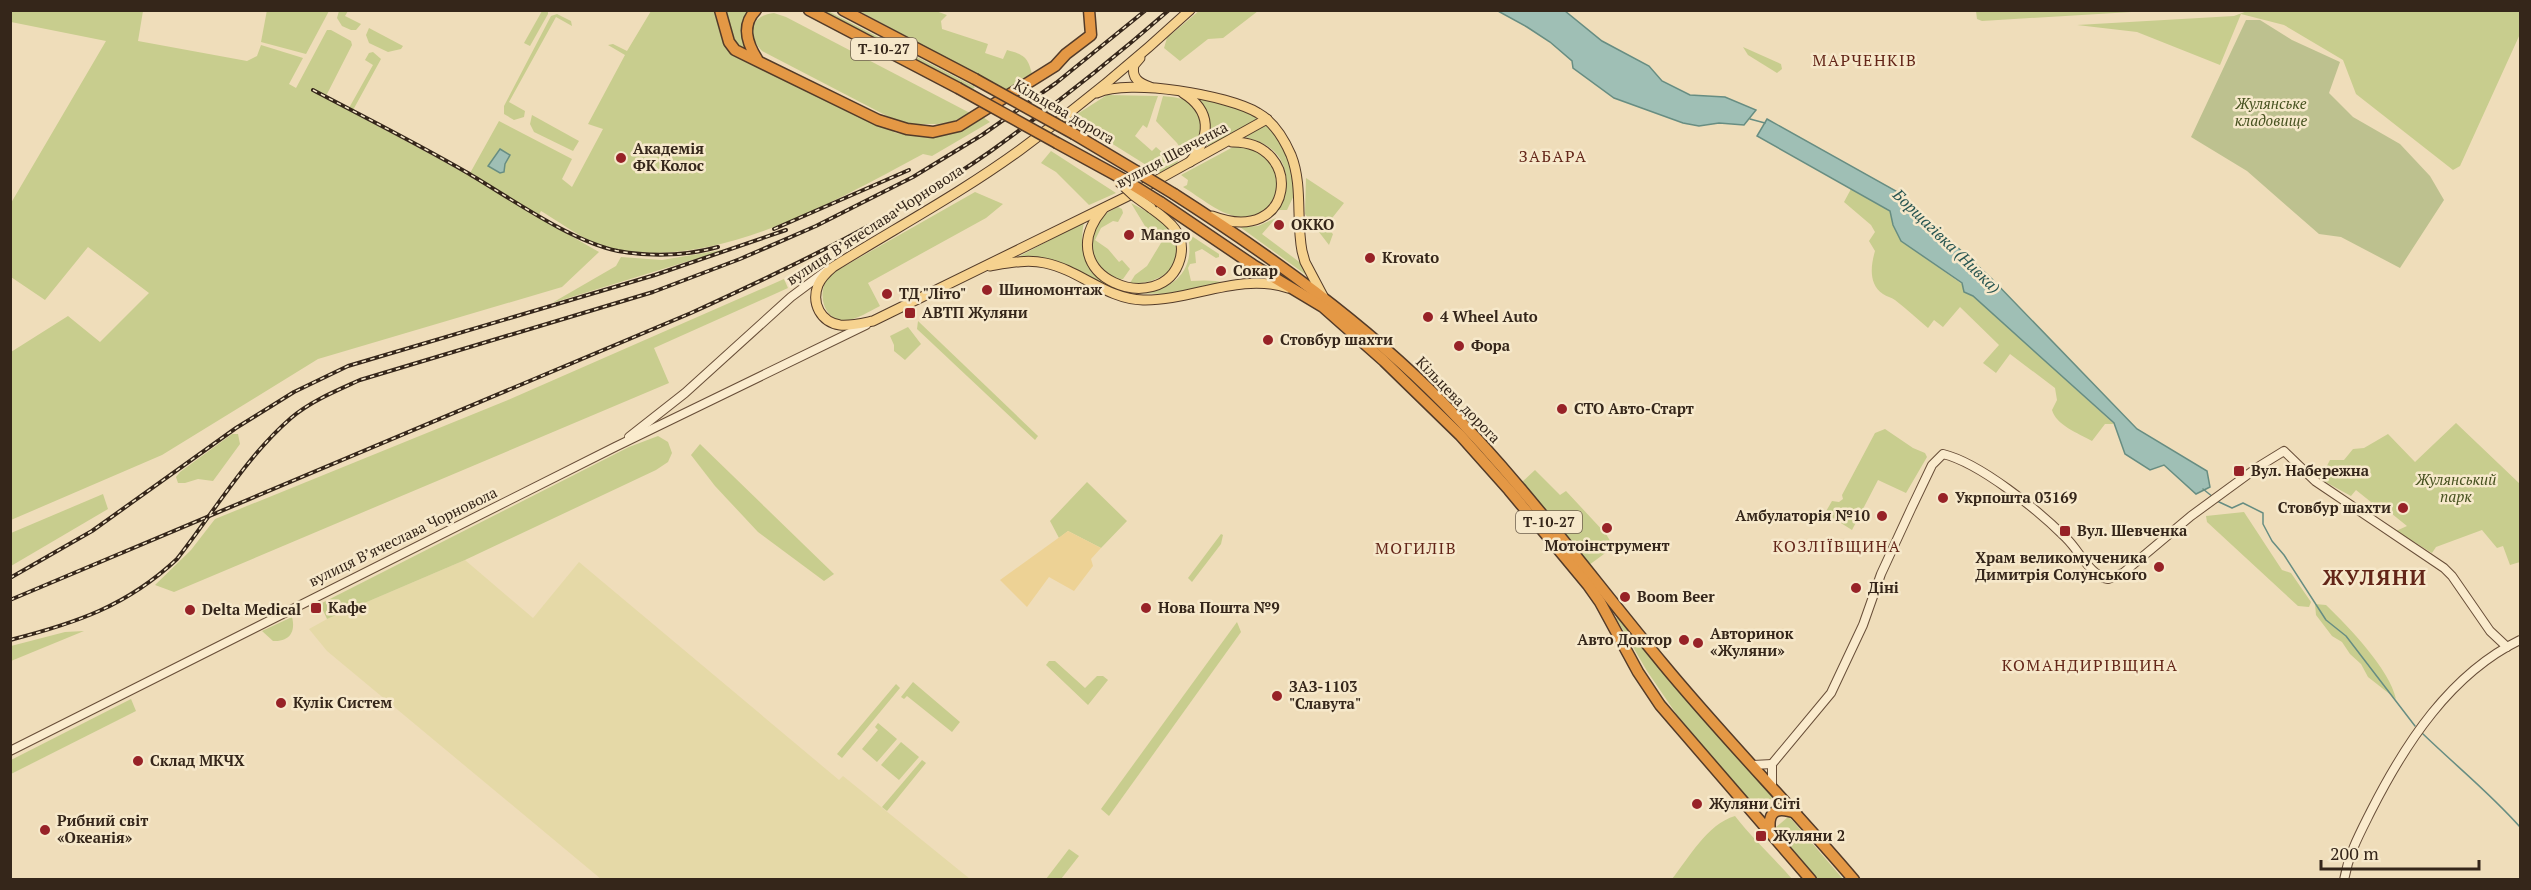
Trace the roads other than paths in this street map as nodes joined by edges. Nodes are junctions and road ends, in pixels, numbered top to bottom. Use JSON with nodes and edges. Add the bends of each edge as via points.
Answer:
{"nodes":[{"id":1,"x":720,"y":10,"type":"edge"},
{"id":2,"x":756,"y":10,"type":"edge"},
{"id":3,"x":809,"y":10,"type":"edge"},
{"id":4,"x":843,"y":10,"type":"edge"},
{"id":5,"x":1089,"y":10,"type":"edge"},
{"id":6,"x":1190,"y":10,"type":"edge"},
{"id":7,"x":1158,"y":40,"type":"junction"},
{"id":8,"x":759,"y":62,"type":"junction"},
{"id":9,"x":1150,"y":87,"type":"junction"},
{"id":10,"x":1179,"y":90,"type":"junction"},
{"id":11,"x":1088,"y":97,"type":"junction"},
{"id":12,"x":1267,"y":119,"type":"junction"},
{"id":13,"x":1229,"y":142,"type":"junction"},
{"id":14,"x":1187,"y":166,"type":"junction"},
{"id":15,"x":1156,"y":205,"type":"junction"},
{"id":16,"x":1105,"y":207,"type":"junction"},
{"id":17,"x":1200,"y":211,"type":"junction"},
{"id":18,"x":833,"y":267,"type":"junction"},
{"id":19,"x":979,"y":268,"type":"junction"},
{"id":20,"x":1301,"y":292,"type":"junction"},
{"id":21,"x":1325,"y":298,"type":"junction"},
{"id":22,"x":873,"y":321,"type":"junction"},
{"id":23,"x":670,"y":405,"type":"junction"},
{"id":24,"x":678,"y":417,"type":"junction"},
{"id":25,"x":615,"y":447,"type":"junction"},
{"id":26,"x":2520,"y":640,"type":"edge"},
{"id":27,"x":2507,"y":646,"type":"junction"},
{"id":28,"x":10,"y":751,"type":"edge"},
{"id":29,"x":1772,"y":764,"type":"junction"},
{"id":30,"x":1753,"y":765,"type":"junction"},
{"id":31,"x":1772,"y":786,"type":"junction"},
{"id":32,"x":1797,"y":813,"type":"junction"},
{"id":33,"x":1770,"y":832,"type":"junction"},
{"id":34,"x":1811,"y":879,"type":"edge"},
{"id":35,"x":1854,"y":879,"type":"edge"},
{"id":36,"x":2344,"y":879,"type":"edge"}],
"edges":[{"from":1,"to":8,"type":"highway","via":[[729,42],[735,50]]},
{"from":2,"to":8,"type":"highway","via":[[747,25],[747,39]]},
{"from":3,"to":15,"type":"highway","name":"Кільцева дорога","number":"Т-10-27","bridge":true,"via":[[1057,143]]},
{"from":4,"to":17,"type":"highway","name":"Кільцева дорога","number":"Т-10-27","bridge":true,"via":[[1074,134]]},
{"from":5,"to":8,"type":"highway","via":[[1091,35],[1055,66],[959,126],[933,132],[878,120]]},
{"from":6,"to":7,"type":"main road"},
{"from":7,"to":9,"type":"main road","via":[[1133,68],[1136,79]]},
{"from":7,"to":11,"type":"main road","name":"вулиця Вʼячеслава Чорновола"},
{"from":9,"to":10,"type":"main road","name":"вулиця Шевченка"},
{"from":9,"to":11,"type":"main road","name":"вулиця Шевченка","via":[[1103,90]]},
{"from":10,"to":12,"type":"main road","name":"вулиця Шевченка","via":[[1212,96]]},
{"from":10,"to":14,"type":"main road","via":[[1197,102],[1206,125],[1204,138]]},
{"from":11,"to":18,"type":"main road","name":"вулиця Вʼячеслава Чорновола","via":[[1019,151]]},
{"from":12,"to":13,"type":"main road","name":"вулиця Шевченка"},
{"from":12,"to":21,"type":"main road","via":[[1284,140],[1295,165],[1302,251]]},
{"from":13,"to":14,"type":"main road","name":"вулиця Шевченка"},
{"from":13,"to":17,"type":"main road","via":[[1250,144],[1271,157],[1281,177],[1279,198],[1267,216],[1249,222],[1223,220]]},
{"from":14,"to":16,"type":"main road","name":"вулиця Шевченка"},
{"from":15,"to":16,"type":"main road","via":[[1175,228],[1181,242],[1180,258],[1166,281],[1137,288],[1111,282],[1089,257],[1086,239]]},
{"from":15,"to":20,"type":"highway","name":"Кільцева дорога","number":"Т-10-27"},
{"from":16,"to":19,"type":"main road","name":"вулиця Шевченка"},
{"from":17,"to":21,"type":"highway","name":"Кільцева дорога","number":"Т-10-27"},
{"from":18,"to":22,"type":"main road","via":[[817,288],[816,303],[821,314],[838,324]]},
{"from":18,"to":23,"type":"street","name":"вулиця Вʼячеслава Чорновола","via":[[791,297]]},
{"from":19,"to":20,"type":"main road","via":[[1045,263],[1109,292],[1143,300],[1243,284],[1281,286]]},
{"from":19,"to":22,"type":"main road","name":"вулиця Вʼячеслава Чорновола"},
{"from":20,"to":33,"type":"highway","name":"Кільцева дорога","number":"Т-10-27","via":[[1377,354],[1476,452],[1588,585],[1632,662],[1669,716]]},
{"from":21,"to":30,"type":"highway","name":"Кільцева дорога","number":"Т-10-27","via":[[1397,360],[1483,445],[1663,664]]},
{"from":22,"to":24,"type":"street","name":"вулиця Вʼячеслава Чорновола"},
{"from":23,"to":24,"type":"street","via":[[669,414]]},
{"from":23,"to":25,"type":"street","name":"вулиця Вʼячеслава Чорновола"},
{"from":24,"to":25,"type":"street","name":"вулиця Вʼячеслава Чорновола"},
{"from":25,"to":28,"type":"street","name":"вулиця Вʼячеслава Чорновола"},
{"from":26,"to":27,"type":"street"},
{"from":27,"to":29,"type":"street","via":[[2490,631],[2444,568],[2315,481],[2284,451],[2258,466],[2122,573],[2108,579],[2095,574],[2067,539],[2028,506],[1983,473],[1943,453],[1932,465],[1911,509],[1831,693]]},
{"from":27,"to":36,"type":"street","via":[[2472,671],[2414,736],[2348,855]]},
{"from":29,"to":30,"type":"street"},
{"from":29,"to":31,"type":"street"},
{"from":30,"to":31,"type":"highway","name":"Кільцева дорога","number":"Т-10-27"},
{"from":31,"to":32,"type":"highway","name":"Кільцева дорога","number":"Т-10-27"},
{"from":32,"to":33,"type":"highway","via":[[1782,809],[1775,812],[1769,820]]},
{"from":32,"to":35,"type":"highway","name":"Кільцева дорога","number":"Т-10-27"},
{"from":33,"to":34,"type":"highway","number":"Т-10-27"}]}
